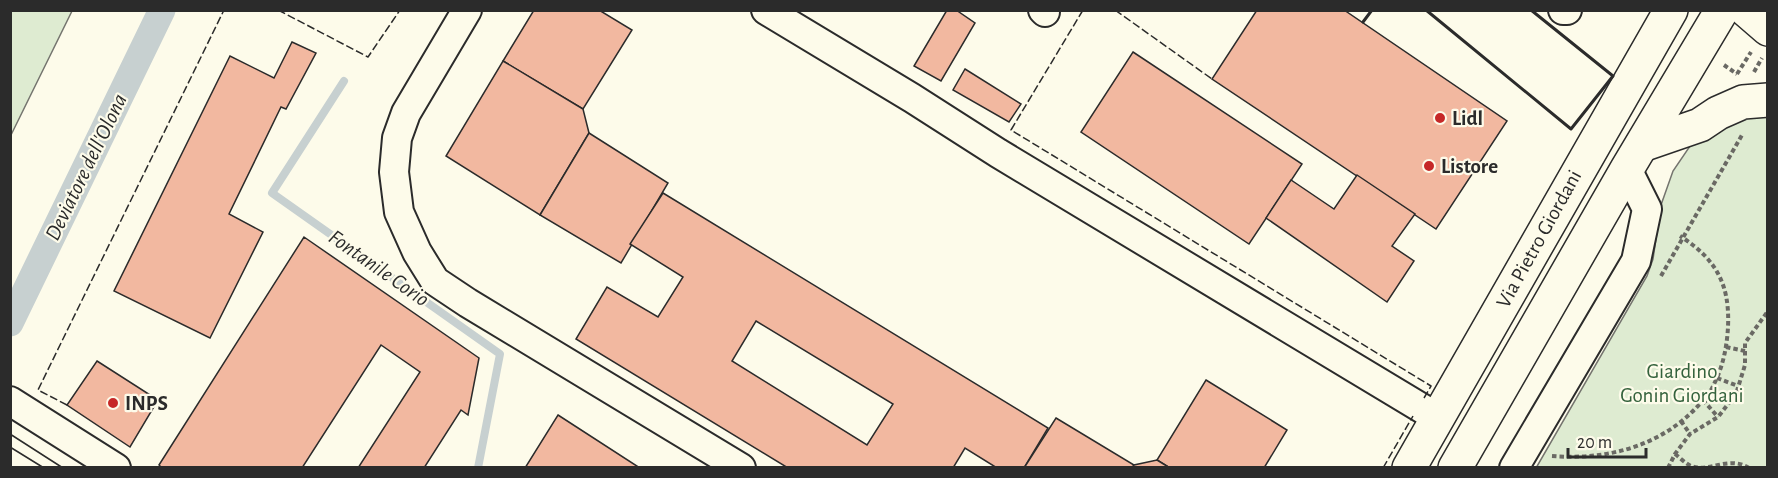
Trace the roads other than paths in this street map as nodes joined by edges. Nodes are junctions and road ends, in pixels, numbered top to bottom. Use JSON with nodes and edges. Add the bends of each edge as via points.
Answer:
{"nodes":[{"id":1,"x":467,"y":10,"type":"edge"},
{"id":2,"x":766,"y":10,"type":"edge"},
{"id":3,"x":1671,"y":10,"type":"edge"},
{"id":4,"x":1722,"y":10,"type":"edge"},
{"id":5,"x":1746,"y":10,"type":"edge"},
{"id":6,"x":1763,"y":41,"type":"edge"},
{"id":7,"x":1759,"y":88,"type":"edge"},
{"id":8,"x":1635,"y":157,"type":"junction"},
{"id":9,"x":10,"y":401,"type":"edge"},
{"id":10,"x":1438,"y":418,"type":"junction"},
{"id":11,"x":116,"y":468,"type":"edge"},
{"id":12,"x":741,"y":468,"type":"edge"},
{"id":13,"x":1409,"y":468,"type":"edge"},
{"id":14,"x":1455,"y":468,"type":"edge"},
{"id":15,"x":1514,"y":468,"type":"edge"}],
"edges":[{"from":1,"to":12,"type":"street","via":[[406,113],[397,138],[394,172],[399,212],[417,252],[435,281]]},
{"from":2,"to":10,"type":"street"},
{"from":3,"to":10,"type":"main road","name":"Via Pietro Giordani"},
{"from":4,"to":8,"type":"main road","name":"Via Pietro Giordani"},
{"from":5,"to":6,"type":"main road"},
{"from":7,"to":8,"type":"main road","via":[[1743,102]]},
{"from":8,"to":14,"type":"main road","name":"Via Pietro Giordani"},
{"from":8,"to":15,"type":"street","via":[[1647,209],[1636,261]]},
{"from":9,"to":11,"type":"street"},
{"from":10,"to":13,"type":"main road","name":"Via Pietro Giordani"}]}
